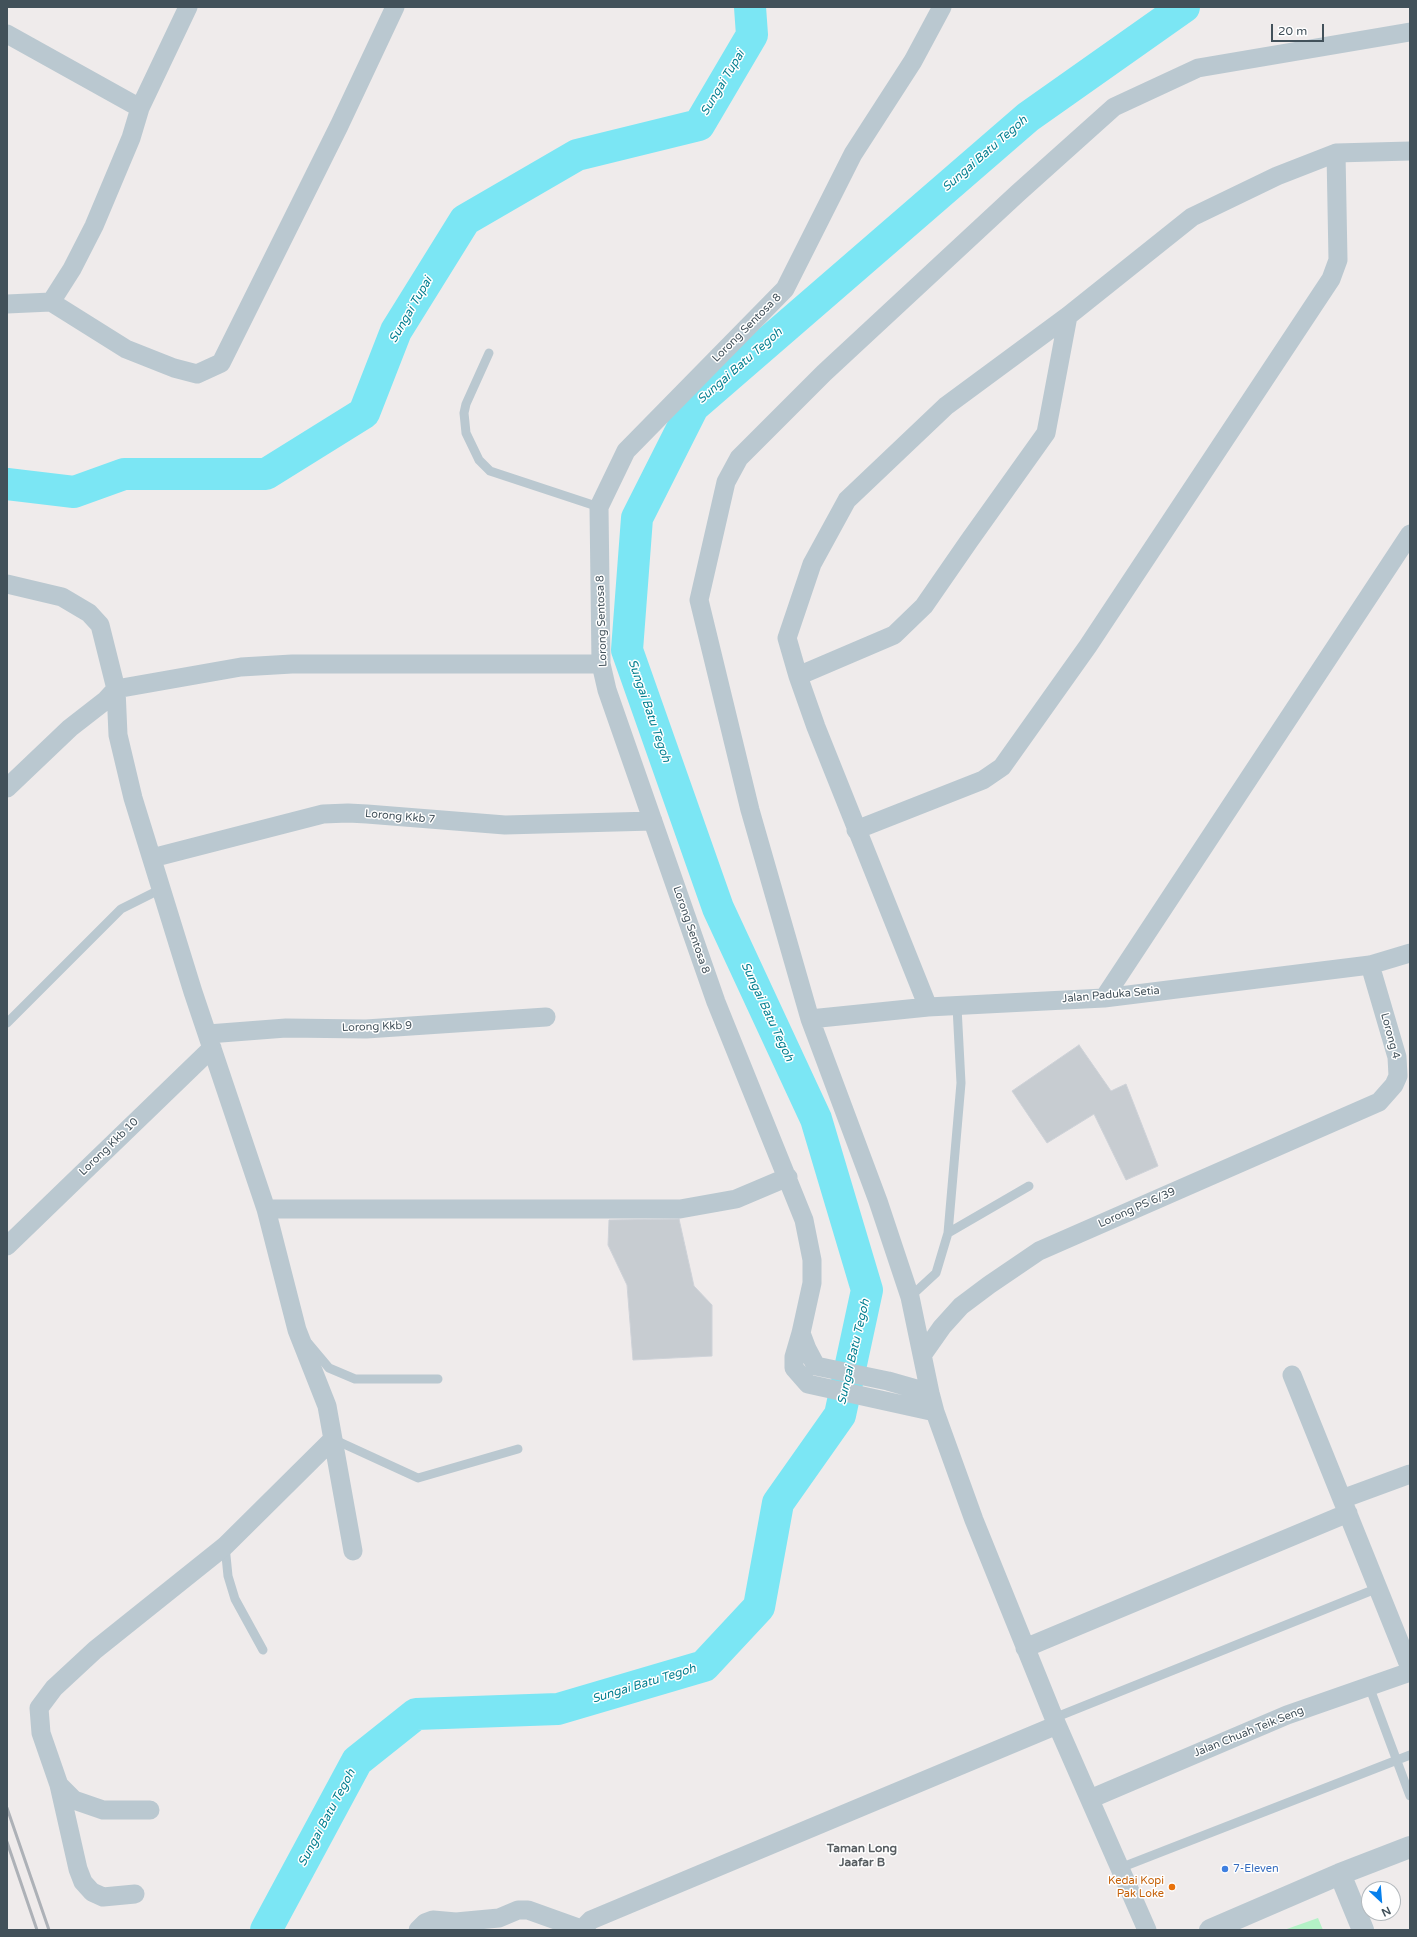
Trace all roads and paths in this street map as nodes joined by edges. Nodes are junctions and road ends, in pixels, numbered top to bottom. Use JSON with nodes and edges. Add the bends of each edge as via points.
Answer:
{"nodes":[{"id":1,"x":188,"y":7,"type":"edge"},
{"id":2,"x":395,"y":7,"type":"edge"},
{"id":3,"x":942,"y":7,"type":"edge"},
{"id":4,"x":1410,"y":32,"type":"edge"},
{"id":5,"x":7,"y":34,"type":"edge"},
{"id":6,"x":140,"y":108,"type":"junction"},
{"id":7,"x":1410,"y":151,"type":"edge"},
{"id":8,"x":1336,"y":153,"type":"junction"},
{"id":9,"x":51,"y":302,"type":"junction"},
{"id":10,"x":7,"y":304,"type":"edge"},
{"id":11,"x":1068,"y":316,"type":"junction"},
{"id":12,"x":489,"y":353,"type":"dead end"},
{"id":13,"x":599,"y":507,"type":"junction"},
{"id":14,"x":1410,"y":534,"type":"edge"},
{"id":15,"x":7,"y":584,"type":"edge"},
{"id":16,"x":601,"y":664,"type":"junction"},
{"id":17,"x":798,"y":676,"type":"junction"},
{"id":18,"x":116,"y":689,"type":"junction"},
{"id":19,"x":7,"y":788,"type":"edge"},
{"id":20,"x":653,"y":821,"type":"junction"},
{"id":21,"x":856,"y":830,"type":"junction"},
{"id":22,"x":152,"y":858,"type":"junction"},
{"id":23,"x":161,"y":889,"type":"junction"},
{"id":24,"x":1410,"y":953,"type":"edge"},
{"id":25,"x":1370,"y":965,"type":"junction"},
{"id":26,"x":1104,"y":998,"type":"junction"},
{"id":27,"x":928,"y":1007,"type":"junction"},
{"id":28,"x":957,"y":1007,"type":"junction"},
{"id":29,"x":546,"y":1017,"type":"dead end"},
{"id":30,"x":810,"y":1019,"type":"junction"},
{"id":31,"x":7,"y":1023,"type":"edge"},
{"id":32,"x":210,"y":1041,"type":"junction"},
{"id":33,"x":1378,"y":1102,"type":"joint"},
{"id":34,"x":788,"y":1178,"type":"junction"},
{"id":35,"x":1029,"y":1186,"type":"dead end"},
{"id":36,"x":266,"y":1209,"type":"junction"},
{"id":37,"x":948,"y":1233,"type":"junction"},
{"id":38,"x":7,"y":1246,"type":"edge"},
{"id":39,"x":910,"y":1297,"type":"junction"},
{"id":40,"x":297,"y":1330,"type":"junction"},
{"id":41,"x":801,"y":1333,"type":"junction"},
{"id":42,"x":923,"y":1354,"type":"junction"},
{"id":43,"x":1292,"y":1375,"type":"dead end"},
{"id":44,"x":438,"y":1379,"type":"dead end"},
{"id":45,"x":930,"y":1393,"type":"junction"},
{"id":46,"x":935,"y":1412,"type":"junction"},
{"id":47,"x":333,"y":1439,"type":"junction"},
{"id":48,"x":518,"y":1449,"type":"dead end"},
{"id":49,"x":1410,"y":1474,"type":"edge"},
{"id":50,"x":1345,"y":1506,"type":"junction"},
{"id":51,"x":225,"y":1546,"type":"junction"},
{"id":52,"x":354,"y":1551,"type":"dead end"},
{"id":53,"x":1378,"y":1588,"type":"junction"},
{"id":54,"x":1025,"y":1648,"type":"junction"},
{"id":55,"x":263,"y":1650,"type":"dead end"},
{"id":56,"x":1410,"y":1668,"type":"edge"},
{"id":57,"x":1410,"y":1672,"type":"edge"},
{"id":58,"x":1369,"y":1686,"type":"junction"},
{"id":59,"x":1055,"y":1722,"type":"junction"},
{"id":60,"x":1410,"y":1754,"type":"edge"},
{"id":61,"x":1397,"y":1759,"type":"junction"},
{"id":62,"x":59,"y":1785,"type":"junction"},
{"id":63,"x":1410,"y":1796,"type":"edge"},
{"id":64,"x":1090,"y":1799,"type":"junction"},
{"id":65,"x":150,"y":1810,"type":"dead end"},
{"id":66,"x":1410,"y":1847,"type":"edge"},
{"id":67,"x":1120,"y":1868,"type":"junction"},
{"id":68,"x":1340,"y":1874,"type":"junction"},
{"id":69,"x":135,"y":1894,"type":"dead end"},
{"id":70,"x":581,"y":1929,"type":"edge"},
{"id":71,"x":418,"y":1930,"type":"edge"},
{"id":72,"x":1147,"y":1930,"type":"edge"},
{"id":73,"x":1210,"y":1930,"type":"edge"},
{"id":74,"x":1363,"y":1930,"type":"edge"}],
"edges":[{"from":1,"to":6,"type":"street"},
{"from":2,"to":9,"type":"street","via":[[221,362],[197,374],[174,368],[126,349]]},
{"from":3,"to":13,"type":"street","name":"Lorong Sentosa 8","via":[[913,61],[853,154],[785,290],[626,451]]},
{"from":4,"to":30,"type":"street","via":[[1198,68],[1114,107],[824,373],[739,458],[726,482],[699,600],[750,810]]},
{"from":5,"to":6,"type":"street"},
{"from":6,"to":9,"type":"street","via":[[131,138],[94,226],[72,269]]},
{"from":7,"to":8,"type":"street"},
{"from":8,"to":11,"type":"street","via":[[1277,176],[1192,217]]},
{"from":8,"to":21,"type":"street","via":[[1338,260],[1331,279],[1070,671],[1002,766],[983,780]]},
{"from":9,"to":10,"type":"street"},
{"from":11,"to":17,"type":"street","via":[[1046,433],[924,606],[894,635]]},
{"from":11,"to":17,"type":"street","via":[[946,406],[847,500],[812,564],[787,638]]},
{"from":12,"to":13,"type":"lane","via":[[464,413],[466,433],[479,460],[490,471]]},
{"from":13,"to":16,"type":"street","name":"Lorong Sentosa 8"},
{"from":14,"to":26,"type":"street"},
{"from":15,"to":18,"type":"street","via":[[62,597],[89,613],[100,625]]},
{"from":16,"to":18,"type":"street","via":[[292,664],[241,667]]},
{"from":16,"to":20,"type":"street","name":"Lorong Sentosa 8","via":[[607,690]]},
{"from":17,"to":21,"type":"street"},
{"from":18,"to":19,"type":"street","via":[[70,728]]},
{"from":18,"to":22,"type":"street","via":[[118,734],[133,798]]},
{"from":20,"to":22,"type":"street","name":"Lorong Kkb 7","via":[[505,825],[348,812],[323,814]]},
{"from":20,"to":34,"type":"street","name":"Lorong Sentosa 8","via":[[716,1002]]},
{"from":21,"to":27,"type":"street"},
{"from":22,"to":23,"type":"street"},
{"from":23,"to":31,"type":"lane","via":[[120,909]]},
{"from":23,"to":32,"type":"street"},
{"from":24,"to":25,"type":"street","name":"Jalan Paduka Setia"},
{"from":25,"to":26,"type":"street","name":"Jalan Paduka Setia"},
{"from":25,"to":33,"type":"street","name":"Lorong 4","via":[[1397,1057],[1398,1076],[1394,1085]]},
{"from":26,"to":28,"type":"street","name":"Jalan Paduka Setia"},
{"from":27,"to":28,"type":"street","name":"Jalan Paduka Setia"},
{"from":27,"to":30,"type":"street","name":"Jalan Paduka Setia"},
{"from":28,"to":37,"type":"lane","via":[[961,1083]]},
{"from":29,"to":32,"type":"street","name":"Lorong Kkb 9","via":[[366,1029],[286,1028]]},
{"from":30,"to":39,"type":"street","via":[[878,1201]]},
{"from":32,"to":36,"type":"street"},
{"from":32,"to":38,"type":"street","name":"Lorong Kkb 10"},
{"from":33,"to":42,"type":"street","name":"Lorong PS 6/39","via":[[1039,1251],[962,1306],[942,1327]]},
{"from":34,"to":36,"type":"street","via":[[736,1199],[680,1209]]},
{"from":34,"to":41,"type":"street","name":"Lorong Sentosa 8","via":[[804,1220],[812,1260],[812,1283]]},
{"from":35,"to":37,"type":"lane"},
{"from":36,"to":40,"type":"street"},
{"from":37,"to":39,"type":"lane","via":[[936,1273]]},
{"from":39,"to":42,"type":"street"},
{"from":40,"to":44,"type":"lane","via":[[328,1368],[356,1379]]},
{"from":40,"to":47,"type":"street","via":[[326,1406]]},
{"from":41,"to":45,"type":"street","via":[[806,1350],[816,1366]]},
{"from":41,"to":46,"type":"street","name":"Lorong Sentosa 8","via":[[794,1357],[794,1368],[808,1384]]},
{"from":42,"to":45,"type":"street"},
{"from":43,"to":50,"type":"street"},
{"from":45,"to":46,"type":"street"},
{"from":46,"to":54,"type":"street","via":[[974,1520]]},
{"from":47,"to":48,"type":"lane","via":[[418,1478]]},
{"from":47,"to":51,"type":"street"},
{"from":47,"to":52,"type":"street"},
{"from":49,"to":50,"type":"street"},
{"from":50,"to":53,"type":"street"},
{"from":50,"to":54,"type":"street"},
{"from":51,"to":55,"type":"lane","via":[[228,1576],[235,1599]]},
{"from":51,"to":62,"type":"street","via":[[95,1650],[54,1688],[39,1708],[41,1733]]},
{"from":53,"to":56,"type":"street"},
{"from":53,"to":59,"type":"lane"},
{"from":54,"to":59,"type":"street"},
{"from":57,"to":58,"type":"street","name":"Jalan Chuah Teik Seng"},
{"from":58,"to":61,"type":"lane"},
{"from":58,"to":64,"type":"street","name":"Jalan Chuah Teik Seng","via":[[1287,1715]]},
{"from":59,"to":64,"type":"street"},
{"from":59,"to":70,"type":"street","via":[[591,1920]]},
{"from":60,"to":61,"type":"lane"},
{"from":61,"to":63,"type":"lane"},
{"from":61,"to":67,"type":"lane"},
{"from":62,"to":65,"type":"street","via":[[74,1800],[103,1810]]},
{"from":62,"to":69,"type":"street","via":[[83,1882],[92,1892],[103,1897]]},
{"from":64,"to":67,"type":"street"},
{"from":66,"to":68,"type":"street"},
{"from":67,"to":72,"type":"street"},
{"from":68,"to":73,"type":"street"},
{"from":68,"to":74,"type":"street"},
{"from":70,"to":71,"type":"street","via":[[528,1910],[518,1910],[499,1918],[456,1922],[433,1920]]}]}
